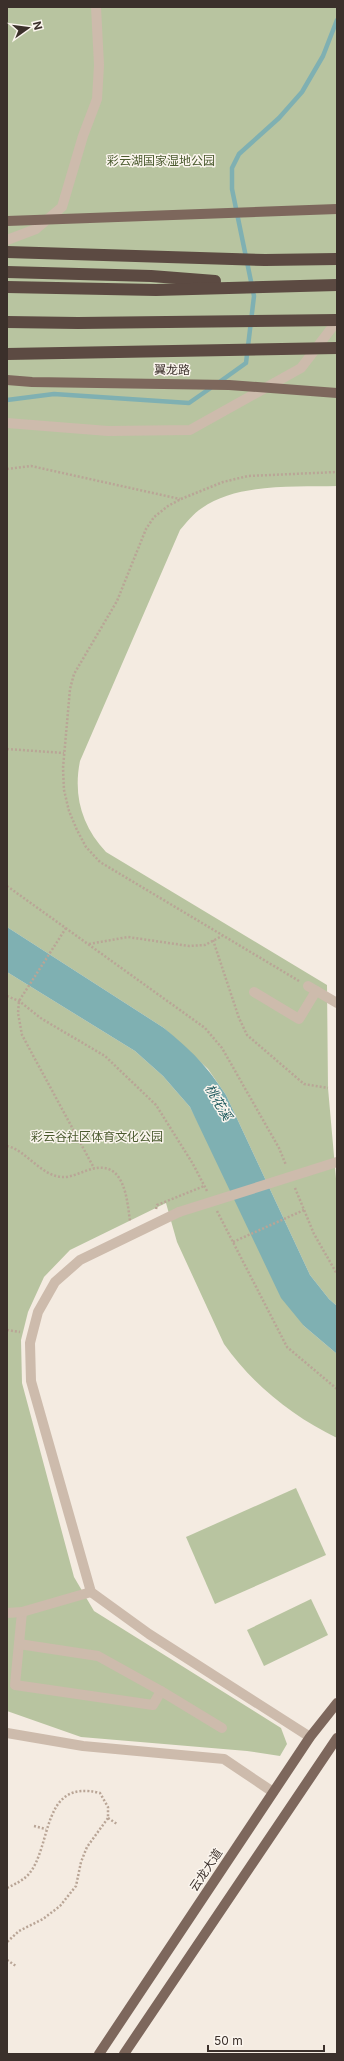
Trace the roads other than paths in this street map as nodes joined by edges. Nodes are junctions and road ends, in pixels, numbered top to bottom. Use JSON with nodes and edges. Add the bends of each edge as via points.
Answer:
{"nodes":[{"id":1,"x":96,"y":7,"type":"edge"},
{"id":2,"x":337,"y":209,"type":"edge"},
{"id":3,"x":7,"y":221,"type":"edge"},
{"id":4,"x":7,"y":240,"type":"edge"},
{"id":5,"x":7,"y":252,"type":"edge"},
{"id":6,"x":337,"y":259,"type":"edge"},
{"id":7,"x":7,"y":272,"type":"edge"},
{"id":8,"x":337,"y":285,"type":"edge"},
{"id":9,"x":264,"y":286,"type":"junction"},
{"id":10,"x":7,"y":287,"type":"edge"},
{"id":11,"x":337,"y":320,"type":"edge"},
{"id":12,"x":7,"y":322,"type":"edge"},
{"id":13,"x":78,"y":323,"type":"junction"},
{"id":14,"x":7,"y":328,"type":"edge"},
{"id":15,"x":337,"y":348,"type":"edge"},
{"id":16,"x":7,"y":354,"type":"edge"},
{"id":17,"x":7,"y":380,"type":"edge"},
{"id":18,"x":337,"y":393,"type":"edge"},
{"id":19,"x":7,"y":423,"type":"edge"},
{"id":20,"x":254,"y":992,"type":"dead end"},
{"id":21,"x":337,"y":1003,"type":"edge"},
{"id":22,"x":337,"y":1162,"type":"edge"},
{"id":23,"x":90,"y":1592,"type":"junction"},
{"id":24,"x":22,"y":1612,"type":"junction"},
{"id":25,"x":7,"y":1613,"type":"edge"},
{"id":26,"x":19,"y":1644,"type":"junction"},
{"id":27,"x":18,"y":1658,"type":"junction"},
{"id":28,"x":7,"y":1663,"type":"edge"},
{"id":29,"x":161,"y":1691,"type":"junction"},
{"id":30,"x":337,"y":1703,"type":"edge"},
{"id":31,"x":222,"y":1728,"type":"dead end"},
{"id":32,"x":7,"y":1733,"type":"edge"},
{"id":33,"x":310,"y":1737,"type":"junction"},
{"id":34,"x":337,"y":1738,"type":"edge"},
{"id":35,"x":274,"y":1792,"type":"junction"},
{"id":36,"x":99,"y":2054,"type":"edge"},
{"id":37,"x":124,"y":2054,"type":"edge"}],
"edges":[{"from":1,"to":4,"type":"street","via":[[98,99],[83,136],[62,207],[36,229]]},
{"from":2,"to":3,"type":"main road","bridge":true},
{"from":5,"to":6,"type":"highway","via":[[265,260]]},
{"from":7,"to":9,"type":"highway","via":[[151,276]]},
{"from":8,"to":9,"type":"highway"},
{"from":9,"to":10,"type":"highway","via":[[156,290]]},
{"from":11,"to":13,"type":"highway"},
{"from":11,"to":19,"type":"street","via":[[301,368],[190,430],[108,431]]},
{"from":12,"to":13,"type":"highway"},
{"from":13,"to":14,"type":"highway"},
{"from":15,"to":16,"type":"highway","bridge":true},
{"from":17,"to":18,"type":"main road","name":"翼龙路","bridge":true,"via":[[229,385]]},
{"from":20,"to":21,"type":"street","via":[[299,1019],[312,989]]},
{"from":22,"to":23,"type":"street","bridge":true,"via":[[179,1212],[80,1260],[55,1282],[38,1312],[30,1343],[31,1381]]},
{"from":23,"to":24,"type":"street"},
{"from":23,"to":33,"type":"street","via":[[149,1634]]},
{"from":24,"to":25,"type":"street"},
{"from":24,"to":26,"type":"street"},
{"from":26,"to":27,"type":"street"},
{"from":26,"to":29,"type":"street","via":[[98,1656]]},
{"from":27,"to":28,"type":"street"},
{"from":27,"to":29,"type":"street","via":[[15,1685],[153,1705]]},
{"from":29,"to":31,"type":"street"},
{"from":30,"to":33,"type":"main road","name":"云龙大道"},
{"from":32,"to":35,"type":"street","via":[[83,1746],[224,1759]]},
{"from":33,"to":35,"type":"main road","name":"云龙大道"},
{"from":34,"to":37,"type":"main road"},
{"from":35,"to":36,"type":"main road","name":"云龙大道"}]}
